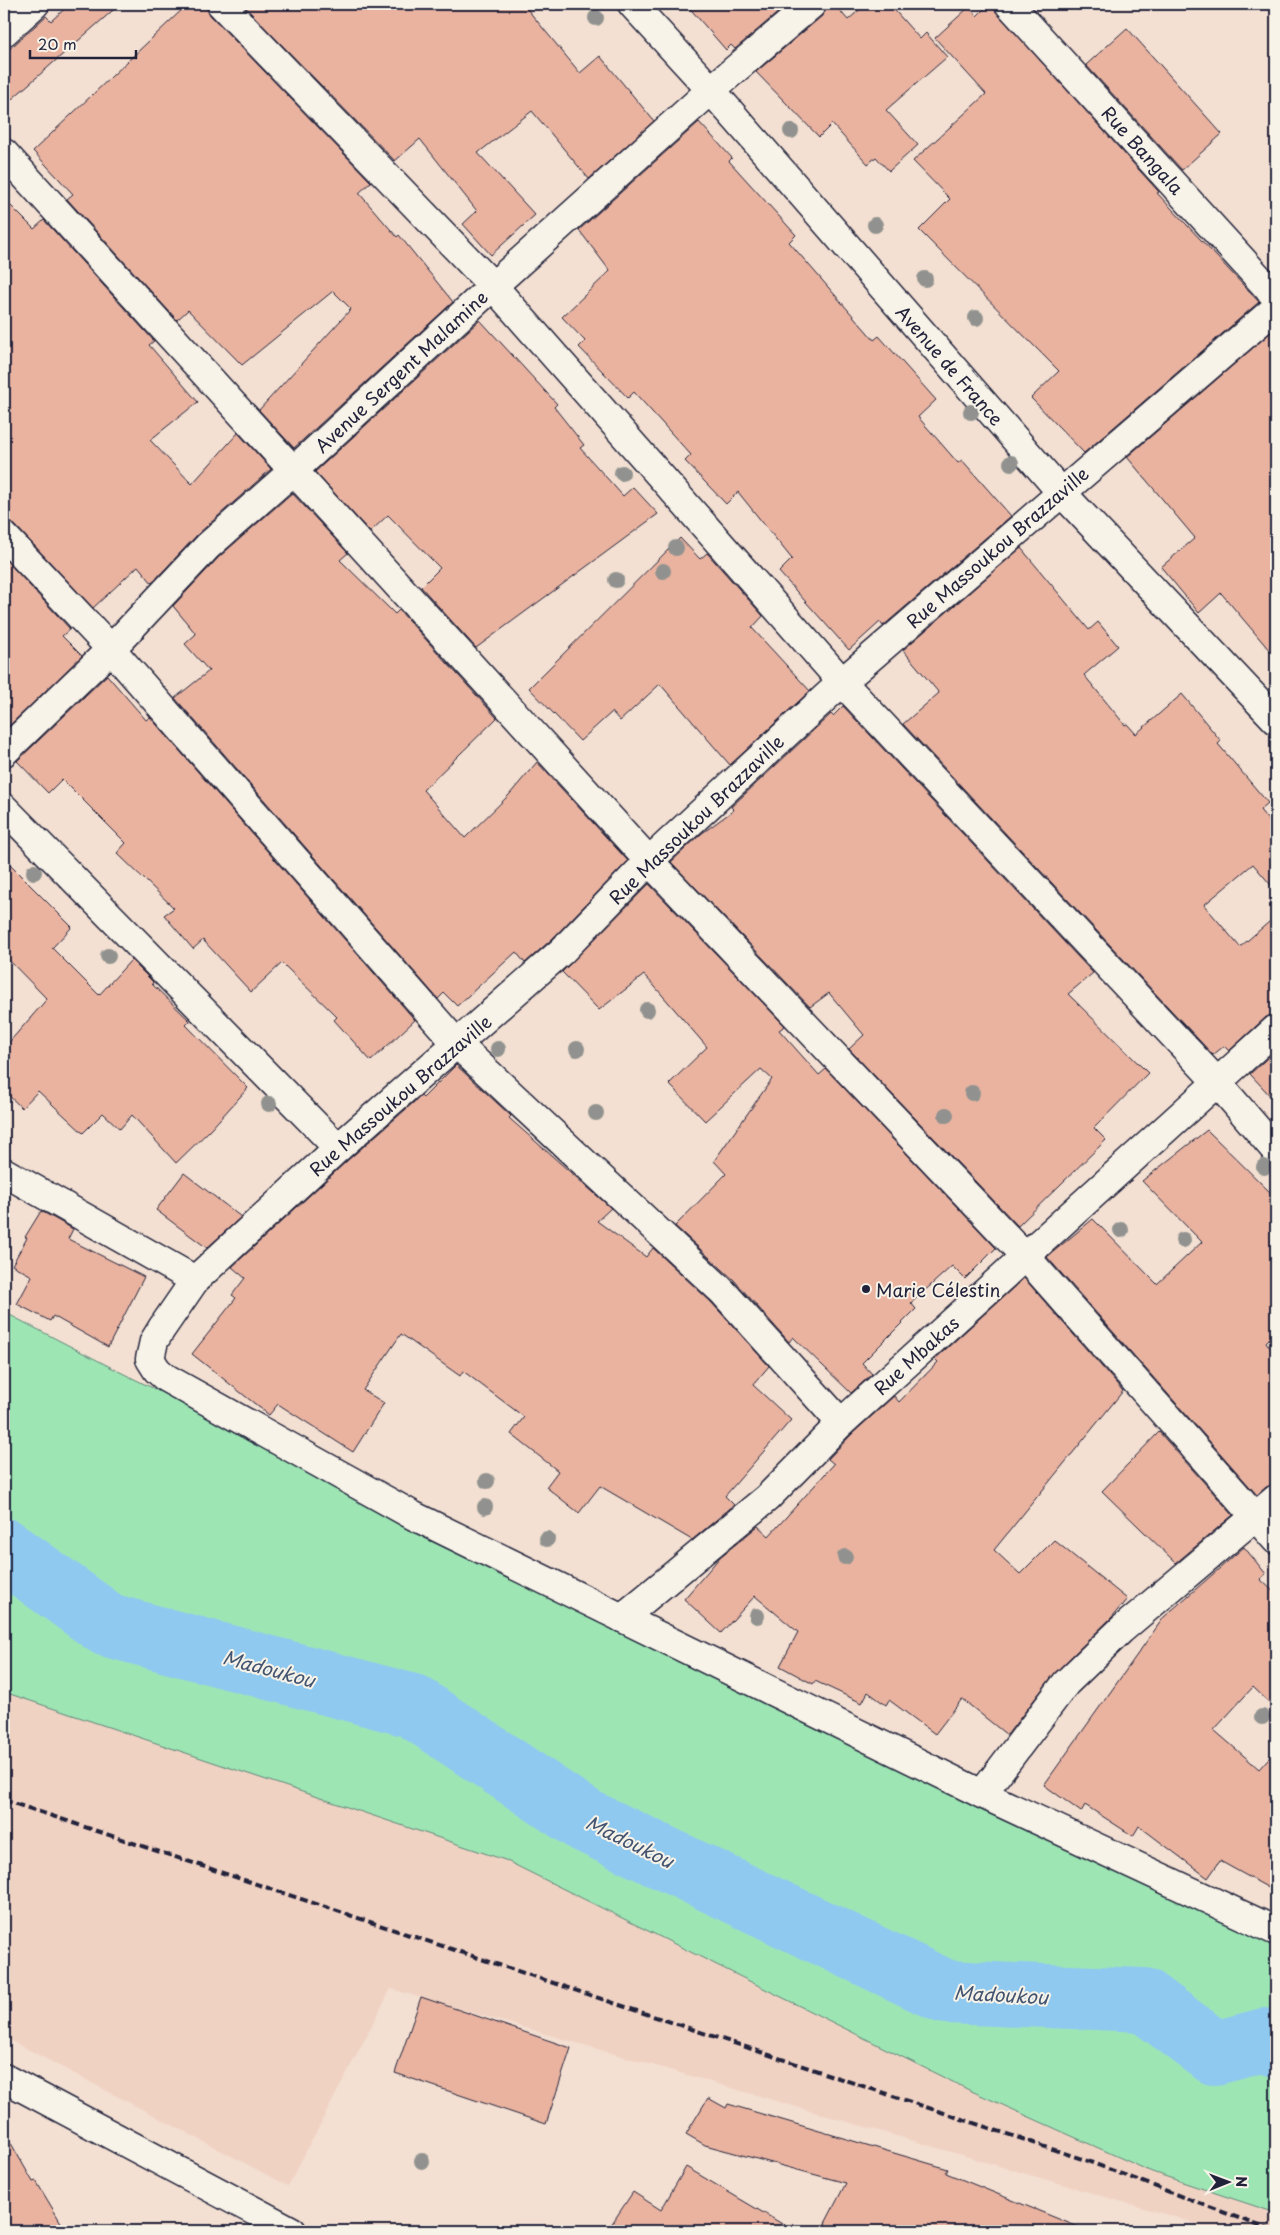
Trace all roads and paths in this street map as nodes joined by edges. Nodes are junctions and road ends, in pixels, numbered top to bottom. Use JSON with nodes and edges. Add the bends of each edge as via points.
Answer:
{"nodes":[{"id":1,"x":35,"y":4,"type":"edge"},
{"id":2,"x":221,"y":4,"type":"edge"},
{"id":3,"x":632,"y":4,"type":"edge"},
{"id":4,"x":812,"y":4,"type":"edge"},
{"id":5,"x":1009,"y":4,"type":"edge"},
{"id":6,"x":4,"y":32,"type":"edge"},
{"id":7,"x":711,"y":90,"type":"junction"},
{"id":8,"x":4,"y":153,"type":"edge"},
{"id":9,"x":493,"y":286,"type":"junction"},
{"id":10,"x":1276,"y":297,"type":"edge"},
{"id":11,"x":1276,"y":308,"type":"edge"},
{"id":12,"x":293,"y":471,"type":"junction"},
{"id":13,"x":1060,"y":492,"type":"junction"},
{"id":14,"x":4,"y":536,"type":"edge"},
{"id":15,"x":111,"y":649,"type":"junction"},
{"id":16,"x":842,"y":682,"type":"junction"},
{"id":17,"x":1276,"y":720,"type":"edge"},
{"id":18,"x":4,"y":752,"type":"edge"},
{"id":19,"x":4,"y":808,"type":"edge"},
{"id":20,"x":650,"y":861,"type":"junction"},
{"id":21,"x":1276,"y":1029,"type":"edge"},
{"id":22,"x":457,"y":1044,"type":"junction"},
{"id":23,"x":1216,"y":1081,"type":"junction"},
{"id":24,"x":338,"y":1148,"type":"junction"},
{"id":25,"x":1276,"y":1151,"type":"edge"},
{"id":26,"x":4,"y":1172,"type":"edge"},
{"id":27,"x":1025,"y":1256,"type":"junction"},
{"id":28,"x":195,"y":1280,"type":"junction"},
{"id":29,"x":840,"y":1423,"type":"junction"},
{"id":30,"x":1276,"y":1499,"type":"edge"},
{"id":31,"x":1255,"y":1517,"type":"junction"},
{"id":32,"x":1276,"y":1540,"type":"edge"},
{"id":33,"x":622,"y":1618,"type":"junction"},
{"id":34,"x":982,"y":1794,"type":"junction"},
{"id":35,"x":1276,"y":1931,"type":"edge"},
{"id":36,"x":4,"y":2078,"type":"edge"},
{"id":37,"x":292,"y":2231,"type":"edge"}],
"edges":[{"from":1,"to":6,"type":"street"},
{"from":2,"to":9,"type":"street"},
{"from":3,"to":7,"type":"street","name":"Avenue de France"},
{"from":4,"to":7,"type":"street","name":"Avenue Sergent Malamine"},
{"from":5,"to":10,"type":"street","name":"Rue Bangala"},
{"from":7,"to":9,"type":"street","name":"Avenue Sergent Malamine"},
{"from":7,"to":13,"type":"street","name":"Avenue de France"},
{"from":8,"to":12,"type":"street"},
{"from":9,"to":12,"type":"street","name":"Avenue Sergent Malamine"},
{"from":9,"to":16,"type":"street"},
{"from":11,"to":13,"type":"street","name":"Rue Massoukou Brazzaville"},
{"from":12,"to":15,"type":"street","name":"Avenue Sergent Malamine","via":[[208,546]]},
{"from":12,"to":20,"type":"street"},
{"from":13,"to":16,"type":"street","name":"Rue Massoukou Brazzaville"},
{"from":13,"to":17,"type":"street","name":"Avenue de France"},
{"from":14,"to":15,"type":"street"},
{"from":15,"to":18,"type":"street","name":"Avenue Sergent Malamine"},
{"from":15,"to":22,"type":"street"},
{"from":16,"to":20,"type":"street","name":"Rue Massoukou Brazzaville"},
{"from":16,"to":23,"type":"street"},
{"from":19,"to":24,"type":"street"},
{"from":20,"to":22,"type":"street","name":"Rue Massoukou Brazzaville","via":[[562,951]]},
{"from":20,"to":27,"type":"street"},
{"from":21,"to":23,"type":"street","name":"Rue Mbakas"},
{"from":22,"to":24,"type":"street","name":"Rue Massoukou Brazzaville"},
{"from":22,"to":29,"type":"street","via":[[722,1291]]},
{"from":23,"to":25,"type":"street"},
{"from":23,"to":27,"type":"street","name":"Rue Mbakas"},
{"from":24,"to":28,"type":"street","name":"Rue Massoukou Brazzaville"},
{"from":26,"to":28,"type":"street"},
{"from":27,"to":29,"type":"street","name":"Rue Mbakas"},
{"from":27,"to":31,"type":"street"},
{"from":28,"to":33,"type":"street","name":"Rue Massoukou Brazzaville","via":[[154,1341],[150,1359],[166,1378],[414,1516]]},
{"from":29,"to":33,"type":"street","name":"Rue Mbakas","via":[[767,1498]]},
{"from":30,"to":31,"type":"street"},
{"from":31,"to":32,"type":"street"},
{"from":31,"to":34,"type":"street","via":[[1121,1630],[1066,1683]]},
{"from":33,"to":34,"type":"street"},
{"from":34,"to":35,"type":"street"},
{"from":36,"to":37,"type":"street"}]}
